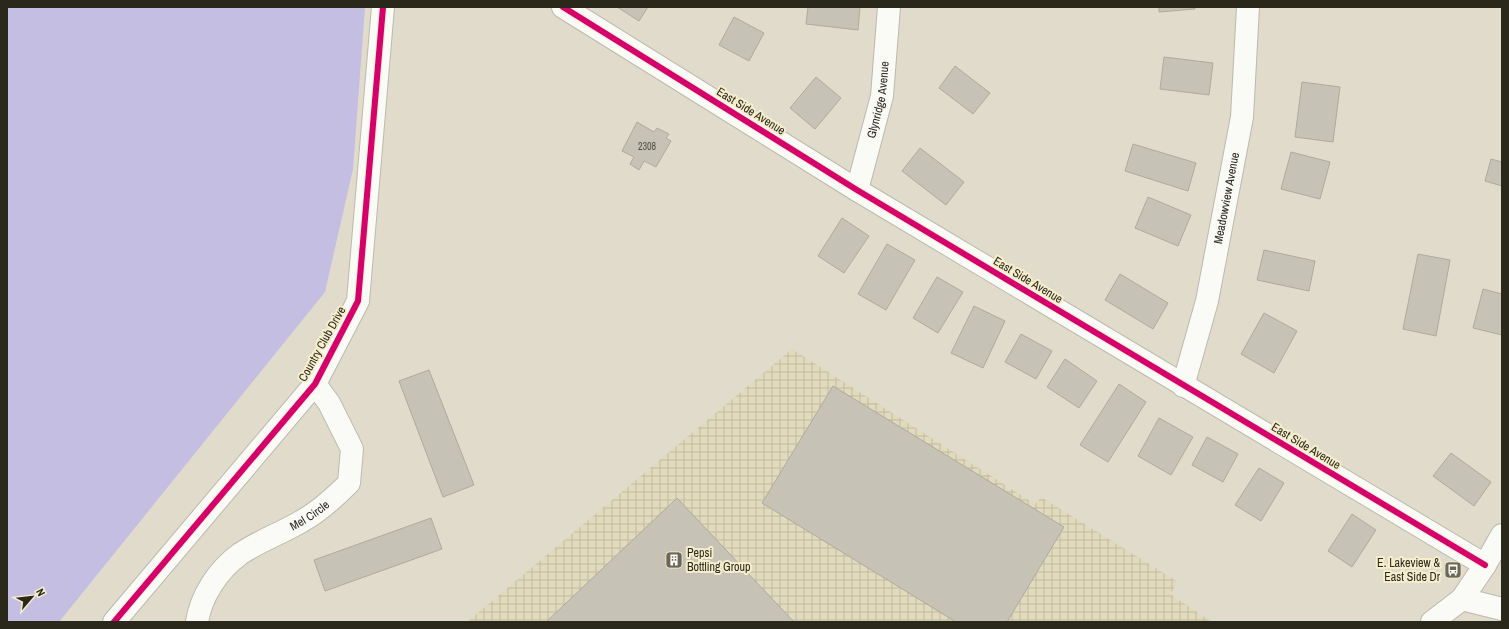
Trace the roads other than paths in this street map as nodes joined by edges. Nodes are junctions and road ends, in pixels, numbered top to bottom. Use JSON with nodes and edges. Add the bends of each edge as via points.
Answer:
{"nodes":[{"id":1,"x":383,"y":7,"type":"edge"},
{"id":2,"x":562,"y":7,"type":"edge"},
{"id":3,"x":889,"y":7,"type":"edge"},
{"id":4,"x":1248,"y":7,"type":"edge"},
{"id":5,"x":857,"y":190,"type":"junction"},
{"id":6,"x":315,"y":384,"type":"junction"},
{"id":7,"x":1183,"y":386,"type":"junction"},
{"id":8,"x":1502,"y":535,"type":"edge"},
{"id":9,"x":1485,"y":565,"type":"junction"},
{"id":10,"x":1462,"y":599,"type":"junction"},
{"id":11,"x":1502,"y":609,"type":"edge"},
{"id":12,"x":114,"y":622,"type":"edge"},
{"id":13,"x":197,"y":622,"type":"edge"},
{"id":14,"x":1432,"y":622,"type":"edge"}],
"edges":[{"from":1,"to":6,"type":"street","name":"Country Club Drive","via":[[358,301]]},
{"from":2,"to":5,"type":"street","name":"East Side Avenue"},
{"from":3,"to":5,"type":"street","name":"Glynridge Avenue","via":[[882,96]]},
{"from":4,"to":7,"type":"street","name":"Meadowview Avenue","via":[[1242,117],[1207,301]]},
{"from":5,"to":7,"type":"street","name":"East Side Avenue"},
{"from":6,"to":12,"type":"street","name":"Country Club Drive"},
{"from":6,"to":13,"type":"street","name":"Mel Circle","via":[[329,402],[352,449],[349,483],[325,506],[240,555],[215,578],[199,610]]},
{"from":7,"to":9,"type":"street","name":"East Side Avenue"},
{"from":8,"to":9,"type":"street"},
{"from":9,"to":10,"type":"street"},
{"from":10,"to":11,"type":"street"},
{"from":10,"to":14,"type":"street"}]}
